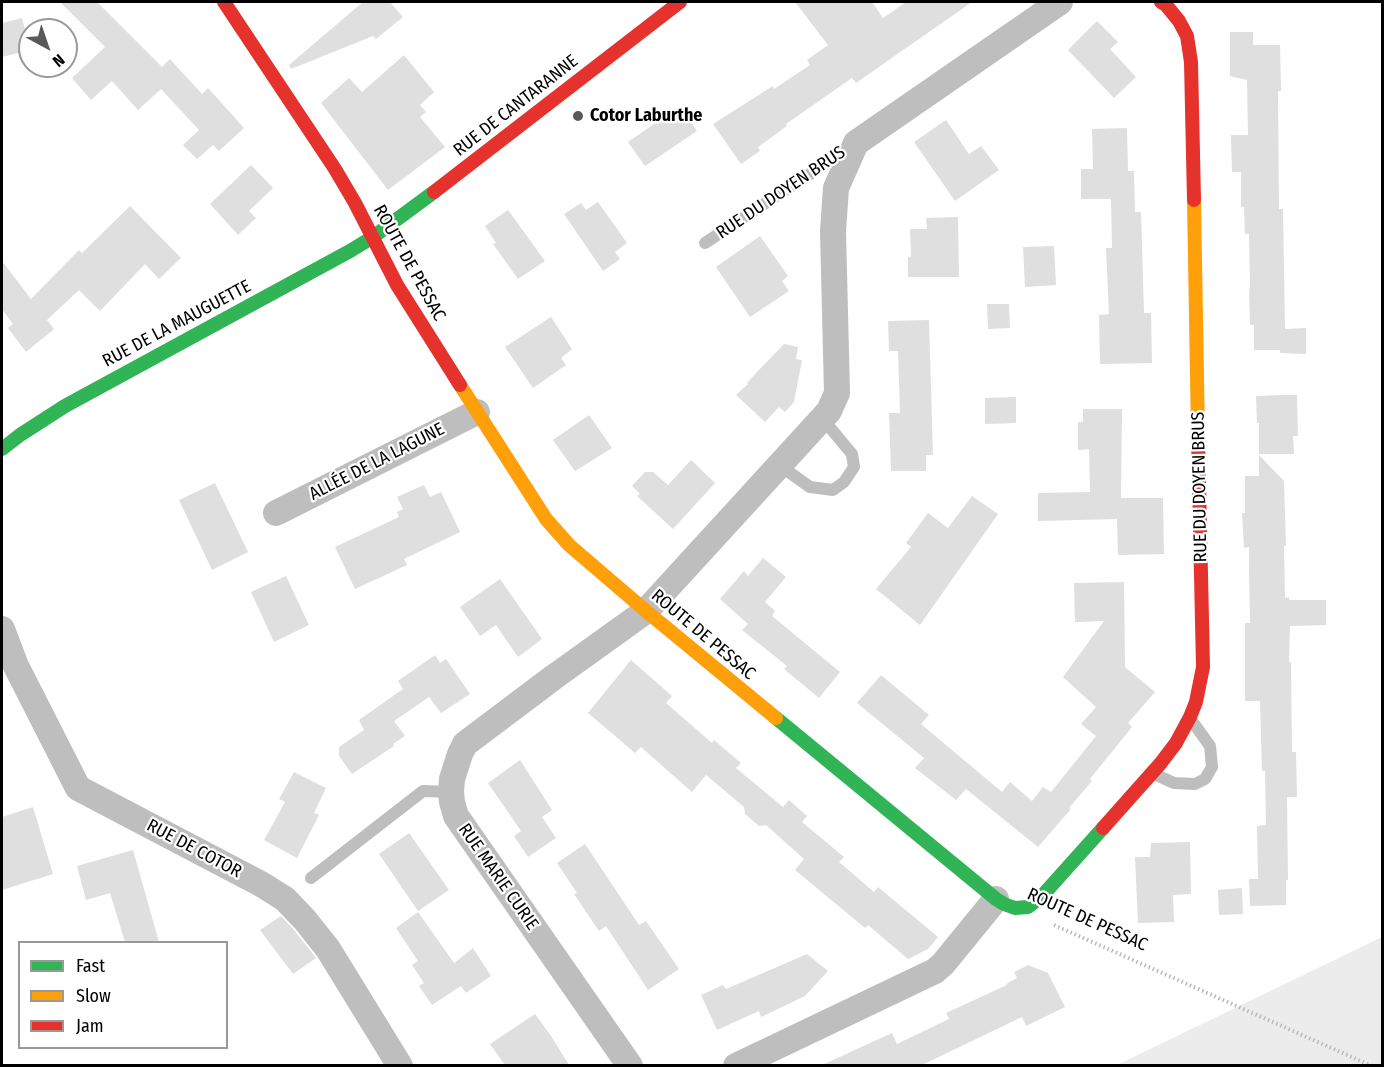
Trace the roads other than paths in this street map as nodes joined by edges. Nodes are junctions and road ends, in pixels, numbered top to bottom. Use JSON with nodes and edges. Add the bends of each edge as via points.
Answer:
{"nodes":[{"id":1,"x":224,"y":2,"type":"edge"},
{"id":2,"x":680,"y":2,"type":"edge"},
{"id":3,"x":1060,"y":2,"type":"edge"},
{"id":4,"x":1161,"y":2,"type":"edge"},
{"id":5,"x":856,"y":143,"type":"junction"},
{"id":6,"x":373,"y":237,"type":"junction"},
{"id":7,"x":705,"y":243,"type":"dead end"},
{"id":8,"x":477,"y":412,"type":"junction"},
{"id":9,"x":822,"y":418,"type":"junction"},
{"id":10,"x":2,"y":449,"type":"edge"},
{"id":11,"x":779,"y":465,"type":"junction"},
{"id":12,"x":276,"y":513,"type":"dead end"},
{"id":13,"x":646,"y":611,"type":"junction"},
{"id":14,"x":2,"y":629,"type":"edge"},
{"id":15,"x":1190,"y":717,"type":"junction"},
{"id":16,"x":1152,"y":773,"type":"junction"},
{"id":17,"x":451,"y":792,"type":"junction"},
{"id":18,"x":311,"y":878,"type":"dead end"},
{"id":19,"x":1006,"y":903,"type":"junction"},
{"id":20,"x":400,"y":1065,"type":"edge"},
{"id":21,"x":630,"y":1065,"type":"edge"},
{"id":22,"x":736,"y":1065,"type":"edge"}],
"edges":[{"from":1,"to":6,"type":"street","name":"ROUTE DE PESSAC","via":[[335,169]]},
{"from":2,"to":6,"type":"street","name":"RUE DE CANTARANNE"},
{"from":3,"to":5,"type":"street","name":"RUE DU DOYEN BRUS"},
{"from":4,"to":15,"type":"street","name":"RUE DU DOYEN BRUS","via":[[1181,16],[1191,62],[1203,667]]},
{"from":5,"to":7,"type":"lane","name":"RUE DU DOYEN BRUS"},
{"from":5,"to":9,"type":"street","name":"RUE DU DOYEN BRUS","via":[[836,188],[833,231],[837,393]]},
{"from":6,"to":8,"type":"street","name":"ROUTE DE PESSAC","via":[[398,285]]},
{"from":6,"to":10,"type":"street","name":"RUE DE LA MAUGUETTE","via":[[65,406]]},
{"from":8,"to":12,"type":"street","name":"ALLÉE DE LA LAGUNE"},
{"from":8,"to":13,"type":"street","name":"ROUTE DE PESSAC","via":[[546,519],[569,545]]},
{"from":9,"to":11,"type":"street","name":"RUE DU DOYEN BRUS"},
{"from":9,"to":11,"type":"lane","via":[[852,454],[854,467],[844,482],[833,490],[810,487]]},
{"from":11,"to":13,"type":"street","name":"RUE DU DOYEN BRUS"},
{"from":13,"to":17,"type":"street","name":"RUE MARIE CURIE","via":[[465,744]]},
{"from":13,"to":19,"type":"street","name":"ROUTE DE PESSAC"},
{"from":14,"to":20,"type":"street","name":"RUE DE COTOR","via":[[16,666],[78,788],[285,899],[328,949]]},
{"from":15,"to":16,"type":"street","name":"RUE DU DOYEN BRUS","via":[[1176,743]]},
{"from":15,"to":16,"type":"lane","via":[[1210,746],[1212,767],[1205,779],[1195,784],[1173,783]]},
{"from":16,"to":19,"type":"street","name":"RUE DU DOYEN BRUS","via":[[1042,896],[1028,907]]},
{"from":17,"to":18,"type":"lane","via":[[423,791]]},
{"from":17,"to":21,"type":"street","name":"RUE MARIE CURIE","via":[[456,816],[467,834]]},
{"from":19,"to":22,"type":"street","via":[[935,971]]}]}
